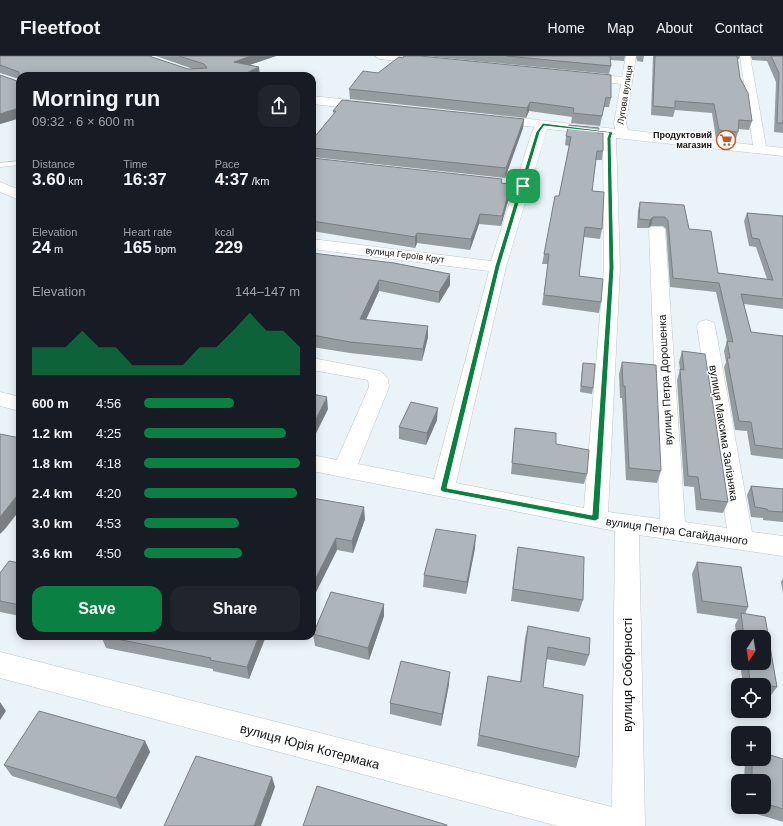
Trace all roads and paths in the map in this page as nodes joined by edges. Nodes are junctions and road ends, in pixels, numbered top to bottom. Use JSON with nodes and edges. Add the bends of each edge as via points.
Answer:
{"nodes":[{"id":1,"x":380,"y":56,"type":"edge"},
{"id":2,"x":631,"y":56,"type":"edge"},
{"id":3,"x":745,"y":56,"type":"edge"},
{"id":4,"x":436,"y":62,"type":"edge"},
{"id":5,"x":571,"y":75,"type":"edge"},
{"id":6,"x":627,"y":81,"type":"junction"},
{"id":7,"x":316,"y":100,"type":"edge"},
{"id":8,"x":381,"y":107,"type":"edge"},
{"id":9,"x":481,"y":118,"type":"edge"},
{"id":10,"x":543,"y":125,"type":"junction"},
{"id":11,"x":616,"y":133,"type":"junction"},
{"id":12,"x":760,"y":150,"type":"junction"},
{"id":13,"x":783,"y":152,"type":"edge"},
{"id":14,"x":16,"y":163,"type":"edge"},
{"id":15,"x":0,"y":165,"type":"edge"},
{"id":16,"x":0,"y":186,"type":"edge"},
{"id":17,"x":16,"y":194,"type":"edge"},
{"id":18,"x":657,"y":230,"type":"dead end"},
{"id":19,"x":316,"y":244,"type":"edge"},
{"id":20,"x":498,"y":266,"type":"junction"},
{"id":21,"x":706,"y":326,"type":"dead end"},
{"id":22,"x":316,"y":365,"type":"edge"},
{"id":23,"x":0,"y":399,"type":"edge"},
{"id":24,"x":16,"y":403,"type":"edge"},
{"id":25,"x":316,"y":464,"type":"edge"},
{"id":26,"x":344,"y":469,"type":"junction"},
{"id":27,"x":443,"y":490,"type":"junction"},
{"id":28,"x":595,"y":519,"type":"junction"},
{"id":29,"x":626,"y":523,"type":"junction"},
{"id":30,"x":673,"y":530,"type":"junction"},
{"id":31,"x":741,"y":540,"type":"junction"},
{"id":32,"x":783,"y":546,"type":"edge"},
{"id":33,"x":0,"y":665,"type":"edge"},
{"id":34,"x":620,"y":826,"type":"edge"},
{"id":35,"x":628,"y":826,"type":"edge"}],
"edges":[{"from":1,"to":4,"type":"street"},
{"from":2,"to":6,"type":"street","name":"Лугова вулиця"},
{"from":3,"to":12,"type":"street"},
{"from":5,"to":6,"type":"street"},
{"from":6,"to":11,"type":"street","name":"Лугова вулиця"},
{"from":7,"to":8,"type":"street"},
{"from":9,"to":10,"type":"street"},
{"from":10,"to":11,"type":"street"},
{"from":10,"to":20,"type":"street","via":[[515,185]]},
{"from":11,"to":12,"type":"street"},
{"from":11,"to":28,"type":"street","name":"Лугова вулиця","via":[[609,138],[612,268]]},
{"from":12,"to":13,"type":"street"},
{"from":14,"to":15,"type":"lane"},
{"from":16,"to":17,"type":"street"},
{"from":18,"to":30,"type":"street","name":"вулиця Петра Дорошенка"},
{"from":19,"to":20,"type":"street","name":"вулиця Героїв Крут"},
{"from":20,"to":27,"type":"street"},
{"from":21,"to":31,"type":"street","name":"вулиця Максима Залізняка"},
{"from":22,"to":26,"type":"street","via":[[374,375],[378,379],[379,387]]},
{"from":23,"to":24,"type":"street"},
{"from":25,"to":26,"type":"street","name":"вулиця Петра Сагайдачного"},
{"from":26,"to":27,"type":"street","name":"вулиця Петра Сагайдачного"},
{"from":27,"to":28,"type":"street","name":"вулиця Петра Сагайдачного"},
{"from":28,"to":29,"type":"street","name":"вулиця Петра Сагайдачного"},
{"from":29,"to":30,"type":"street","name":"вулиця Петра Сагайдачного"},
{"from":29,"to":35,"type":"street","name":"вулиця Соборності"},
{"from":30,"to":31,"type":"street","name":"вулиця Петра Сагайдачного"},
{"from":31,"to":32,"type":"street","name":"вулиця Петра Сагайдачного"},
{"from":33,"to":34,"type":"street","name":"вулиця Юрія Котермака"}]}
